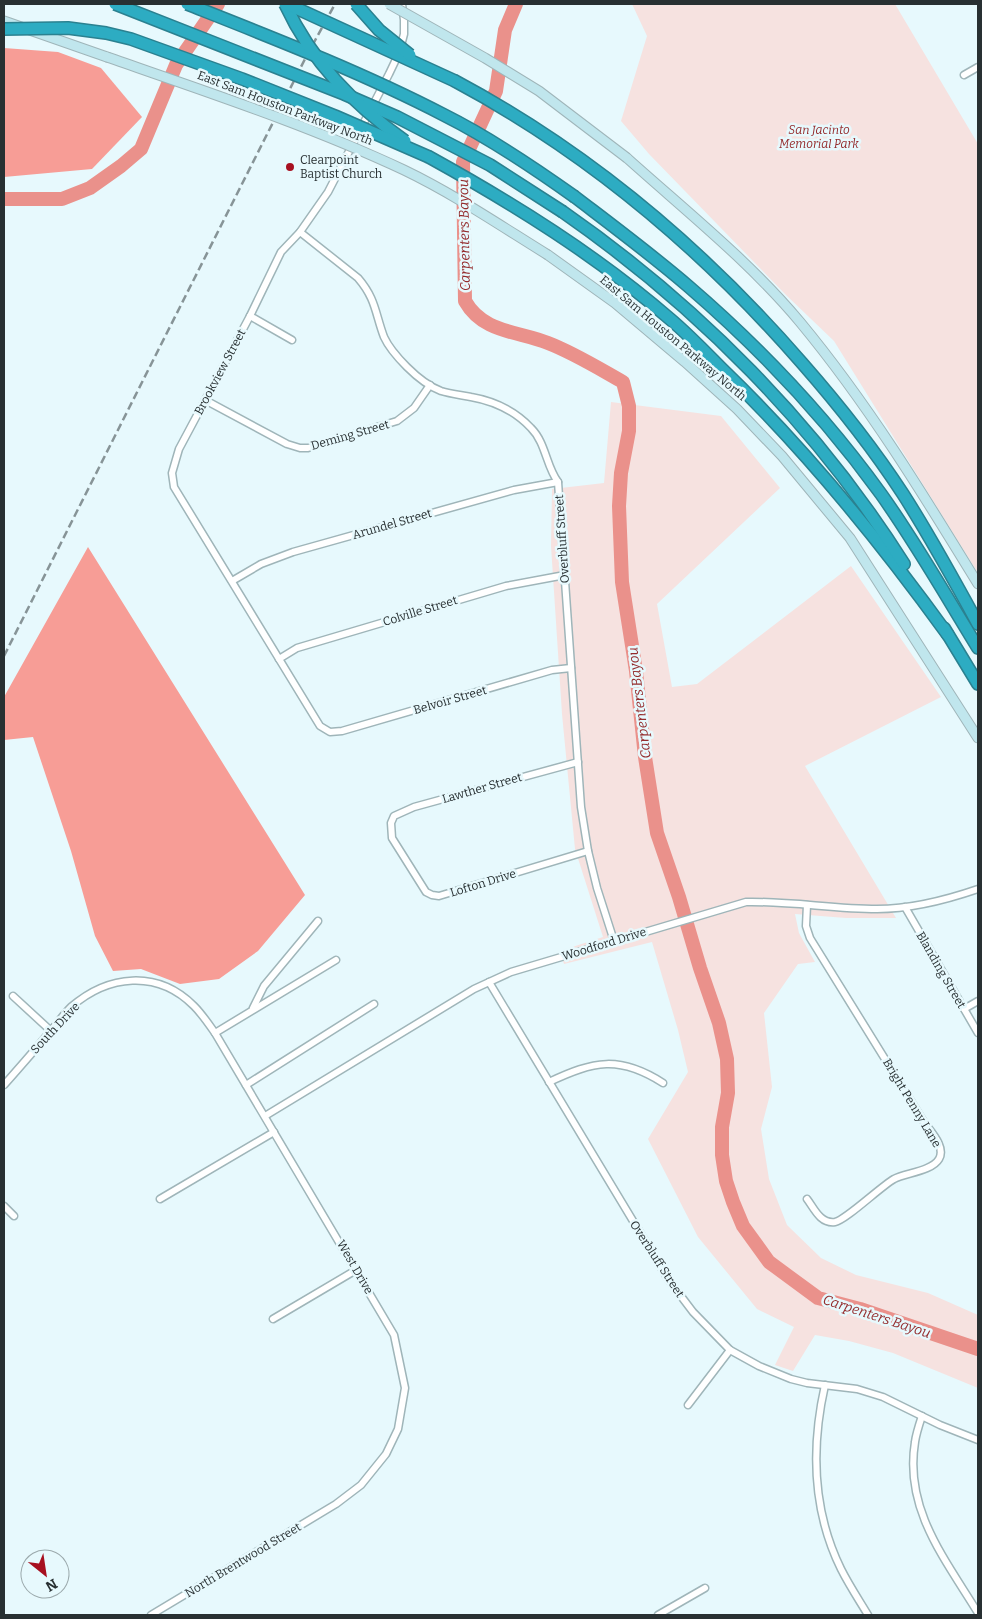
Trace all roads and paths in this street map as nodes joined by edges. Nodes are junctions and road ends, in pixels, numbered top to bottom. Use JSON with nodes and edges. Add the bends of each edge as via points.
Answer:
{"nodes":[{"id":1,"x":115,"y":4,"type":"edge"},
{"id":2,"x":187,"y":4,"type":"edge"},
{"id":3,"x":286,"y":4,"type":"edge"},
{"id":4,"x":356,"y":4,"type":"edge"},
{"id":5,"x":389,"y":4,"type":"edge"},
{"id":6,"x":402,"y":4,"type":"edge"},
{"id":7,"x":4,"y":23,"type":"edge"},
{"id":8,"x":978,"y":67,"type":"edge"},
{"id":9,"x":964,"y":75,"type":"dead end"},
{"id":10,"x":455,"y":81,"type":"junction"},
{"id":11,"x":430,"y":157,"type":"junction"},
{"id":12,"x":300,"y":232,"type":"junction"},
{"id":13,"x":250,"y":316,"type":"junction"},
{"id":14,"x":292,"y":340,"type":"dead end"},
{"id":15,"x":430,"y":385,"type":"junction"},
{"id":16,"x":205,"y":400,"type":"junction"},
{"id":17,"x":558,"y":482,"type":"junction"},
{"id":18,"x":565,"y":575,"type":"junction"},
{"id":19,"x":232,"y":581,"type":"junction"},
{"id":20,"x":978,"y":584,"type":"edge"},
{"id":21,"x":978,"y":624,"type":"edge"},
{"id":22,"x":948,"y":635,"type":"junction"},
{"id":23,"x":978,"y":648,"type":"edge"},
{"id":24,"x":280,"y":659,"type":"junction"},
{"id":25,"x":571,"y":668,"type":"junction"},
{"id":26,"x":978,"y":684,"type":"edge"},
{"id":27,"x":330,"y":732,"type":"joint"},
{"id":28,"x":978,"y":738,"type":"edge"},
{"id":29,"x":578,"y":762,"type":"junction"},
{"id":30,"x":391,"y":823,"type":"joint"},
{"id":31,"x":588,"y":851,"type":"junction"},
{"id":32,"x":978,"y":889,"type":"edge"},
{"id":33,"x":807,"y":905,"type":"junction"},
{"id":34,"x":905,"y":907,"type":"junction"},
{"id":35,"x":318,"y":921,"type":"dead end"},
{"id":36,"x":614,"y":941,"type":"junction"},
{"id":37,"x":336,"y":960,"type":"dead end"},
{"id":38,"x":489,"y":982,"type":"junction"},
{"id":39,"x":13,"y":996,"type":"dead end"},
{"id":40,"x":978,"y":1001,"type":"edge"},
{"id":41,"x":374,"y":1004,"type":"dead end"},
{"id":42,"x":253,"y":1009,"type":"junction"},
{"id":43,"x":964,"y":1009,"type":"junction"},
{"id":44,"x":51,"y":1031,"type":"junction"},
{"id":45,"x":215,"y":1033,"type":"junction"},
{"id":46,"x":978,"y":1033,"type":"edge"},
{"id":47,"x":549,"y":1082,"type":"junction"},
{"id":48,"x":663,"y":1083,"type":"dead end"},
{"id":49,"x":4,"y":1085,"type":"edge"},
{"id":50,"x":246,"y":1085,"type":"junction"},
{"id":51,"x":264,"y":1116,"type":"junction"},
{"id":52,"x":274,"y":1132,"type":"junction"},
{"id":53,"x":160,"y":1199,"type":"dead end"},
{"id":54,"x":807,"y":1199,"type":"dead end"},
{"id":55,"x":4,"y":1206,"type":"edge"},
{"id":56,"x":14,"y":1216,"type":"dead end"},
{"id":57,"x":356,"y":1270,"type":"junction"},
{"id":58,"x":273,"y":1319,"type":"dead end"},
{"id":59,"x":730,"y":1350,"type":"junction"},
{"id":60,"x":825,"y":1385,"type":"junction"},
{"id":61,"x":688,"y":1405,"type":"dead end"},
{"id":62,"x":922,"y":1416,"type":"junction"},
{"id":63,"x":978,"y":1440,"type":"edge"},
{"id":64,"x":336,"y":1504,"type":"joint"},
{"id":65,"x":705,"y":1588,"type":"dead end"},
{"id":66,"x":978,"y":1613,"type":"edge"},
{"id":67,"x":152,"y":1615,"type":"edge"},
{"id":68,"x":658,"y":1615,"type":"edge"},
{"id":69,"x":868,"y":1615,"type":"edge"}],
"edges":[{"from":1,"to":22,"type":"highway","name":"East Sam Houston Parkway North","bridge":true,"via":[[397,117],[490,165],[614,248],[695,316],[793,417],[854,489]]},
{"from":2,"to":23,"type":"highway","bridge":true,"via":[[305,52],[445,115],[502,148],[630,238],[738,333],[814,412],[891,508]]},
{"from":3,"to":10,"type":"highway","bridge":true},
{"from":3,"to":11,"type":"highway","bridge":true,"via":[[308,46],[341,88],[375,119]]},
{"from":4,"to":10,"type":"highway","bridge":true,"via":[[395,44]]},
{"from":5,"to":20,"type":"main road","bridge":true,"via":[[539,91],[627,158],[752,270],[844,377]]},
{"from":6,"to":12,"type":"street","name":"Brookview Street","via":[[404,34],[396,60],[328,192]]},
{"from":7,"to":11,"type":"highway","bridge":true,"via":[[68,28],[131,39],[316,108]]},
{"from":7,"to":28,"type":"main road","name":"East Sam Houston Parkway North","bridge":true,"via":[[256,110],[334,139],[406,171],[548,255],[615,303],[737,409],[782,456],[850,538]]},
{"from":8,"to":9,"type":"street"},
{"from":10,"to":21,"type":"highway","via":[[519,117],[595,168],[678,236],[741,296],[818,380],[868,445],[903,494]]},
{"from":11,"to":22,"type":"highway","via":[[548,227],[690,337],[800,449],[876,539]]},
{"from":12,"to":13,"type":"street","name":"Brookview Street","via":[[281,252]]},
{"from":12,"to":15,"type":"street","name":"Overbluff Street","via":[[364,285],[374,301],[388,345]]},
{"from":13,"to":14,"type":"street"},
{"from":13,"to":16,"type":"street","name":"Brookview Street"},
{"from":15,"to":16,"type":"street","name":"Deming Street","via":[[414,408],[391,424],[308,448],[287,444]]},
{"from":15,"to":17,"type":"street","name":"Overbluff Street","via":[[442,391],[495,403],[518,416],[532,429]]},
{"from":16,"to":19,"type":"street","name":"Brookview Street","via":[[175,457],[174,487]]},
{"from":17,"to":18,"type":"street","name":"Overbluff Street"},
{"from":17,"to":19,"type":"street","name":"Arundel Street","via":[[514,490],[293,552],[261,564]]},
{"from":18,"to":24,"type":"street","name":"Colville Street","via":[[506,586],[297,648]]},
{"from":18,"to":25,"type":"street","name":"Overbluff Street"},
{"from":19,"to":24,"type":"street","name":"Brookview Street"},
{"from":22,"to":26,"type":"highway","name":"East Sam Houston Parkway North"},
{"from":24,"to":27,"type":"street","name":"Brookview Street","via":[[320,726]]},
{"from":25,"to":27,"type":"street","name":"Belvoir Street","via":[[552,670]]},
{"from":25,"to":29,"type":"street","name":"Overbluff Street"},
{"from":29,"to":30,"type":"street","name":"Lawther Street","via":[[414,807],[394,816]]},
{"from":29,"to":31,"type":"street","name":"Overbluff Street"},
{"from":30,"to":31,"type":"street","name":"Lofton Drive","via":[[392,838],[426,892],[439,896]]},
{"from":31,"to":36,"type":"street","name":"Overbluff Street"},
{"from":32,"to":34,"type":"street","name":"Woodford Drive"},
{"from":33,"to":34,"type":"street","name":"Woodford Drive","via":[[877,909]]},
{"from":33,"to":36,"type":"street","name":"Woodford Drive","via":[[746,902]]},
{"from":33,"to":54,"type":"street","name":"Bright Penny Lane","via":[[806,926],[810,938],[941,1149],[940,1159],[932,1167],[892,1180],[834,1222],[819,1217]]},
{"from":34,"to":43,"type":"street","name":"Blanding Street"},
{"from":35,"to":42,"type":"street","via":[[264,986]]},
{"from":36,"to":38,"type":"street","name":"Woodford Drive","via":[[511,972]]},
{"from":37,"to":42,"type":"street"},
{"from":38,"to":47,"type":"street","name":"Overbluff Street"},
{"from":38,"to":51,"type":"street","name":"Woodford Drive"},
{"from":39,"to":44,"type":"street"},
{"from":40,"to":43,"type":"street"},
{"from":41,"to":50,"type":"street"},
{"from":42,"to":45,"type":"street"},
{"from":43,"to":46,"type":"street","name":"Blanding Street"},
{"from":44,"to":45,"type":"street","name":"South Drive","via":[[70,1009],[95,990],[115,983],[140,981],[163,985],[185,998]]},
{"from":44,"to":49,"type":"street","name":"South Drive"},
{"from":45,"to":50,"type":"street","name":"West Drive"},
{"from":47,"to":48,"type":"street","via":[[579,1069],[606,1064],[640,1069]]},
{"from":47,"to":59,"type":"street","name":"Overbluff Street","via":[[668,1279],[693,1312]]},
{"from":50,"to":51,"type":"street","name":"West Drive"},
{"from":51,"to":52,"type":"street","name":"West Drive"},
{"from":52,"to":53,"type":"street"},
{"from":52,"to":57,"type":"street","name":"West Drive"},
{"from":55,"to":56,"type":"street"},
{"from":57,"to":58,"type":"street"},
{"from":57,"to":64,"type":"street","name":"West Drive","via":[[394,1335],[405,1388],[398,1429],[386,1454],[362,1485]]},
{"from":59,"to":60,"type":"street","name":"Overbluff Street","via":[[778,1375]]},
{"from":59,"to":61,"type":"street"},
{"from":60,"to":62,"type":"street","name":"Overbluff Street","via":[[883,1397]]},
{"from":60,"to":69,"type":"street","via":[[815,1454],[820,1506],[840,1567]]},
{"from":62,"to":63,"type":"street","name":"Overbluff Street"},
{"from":62,"to":66,"type":"street","via":[[913,1457],[918,1504],[935,1542]]},
{"from":64,"to":67,"type":"street","name":"North Brentwood Street"},
{"from":65,"to":68,"type":"street"}]}
